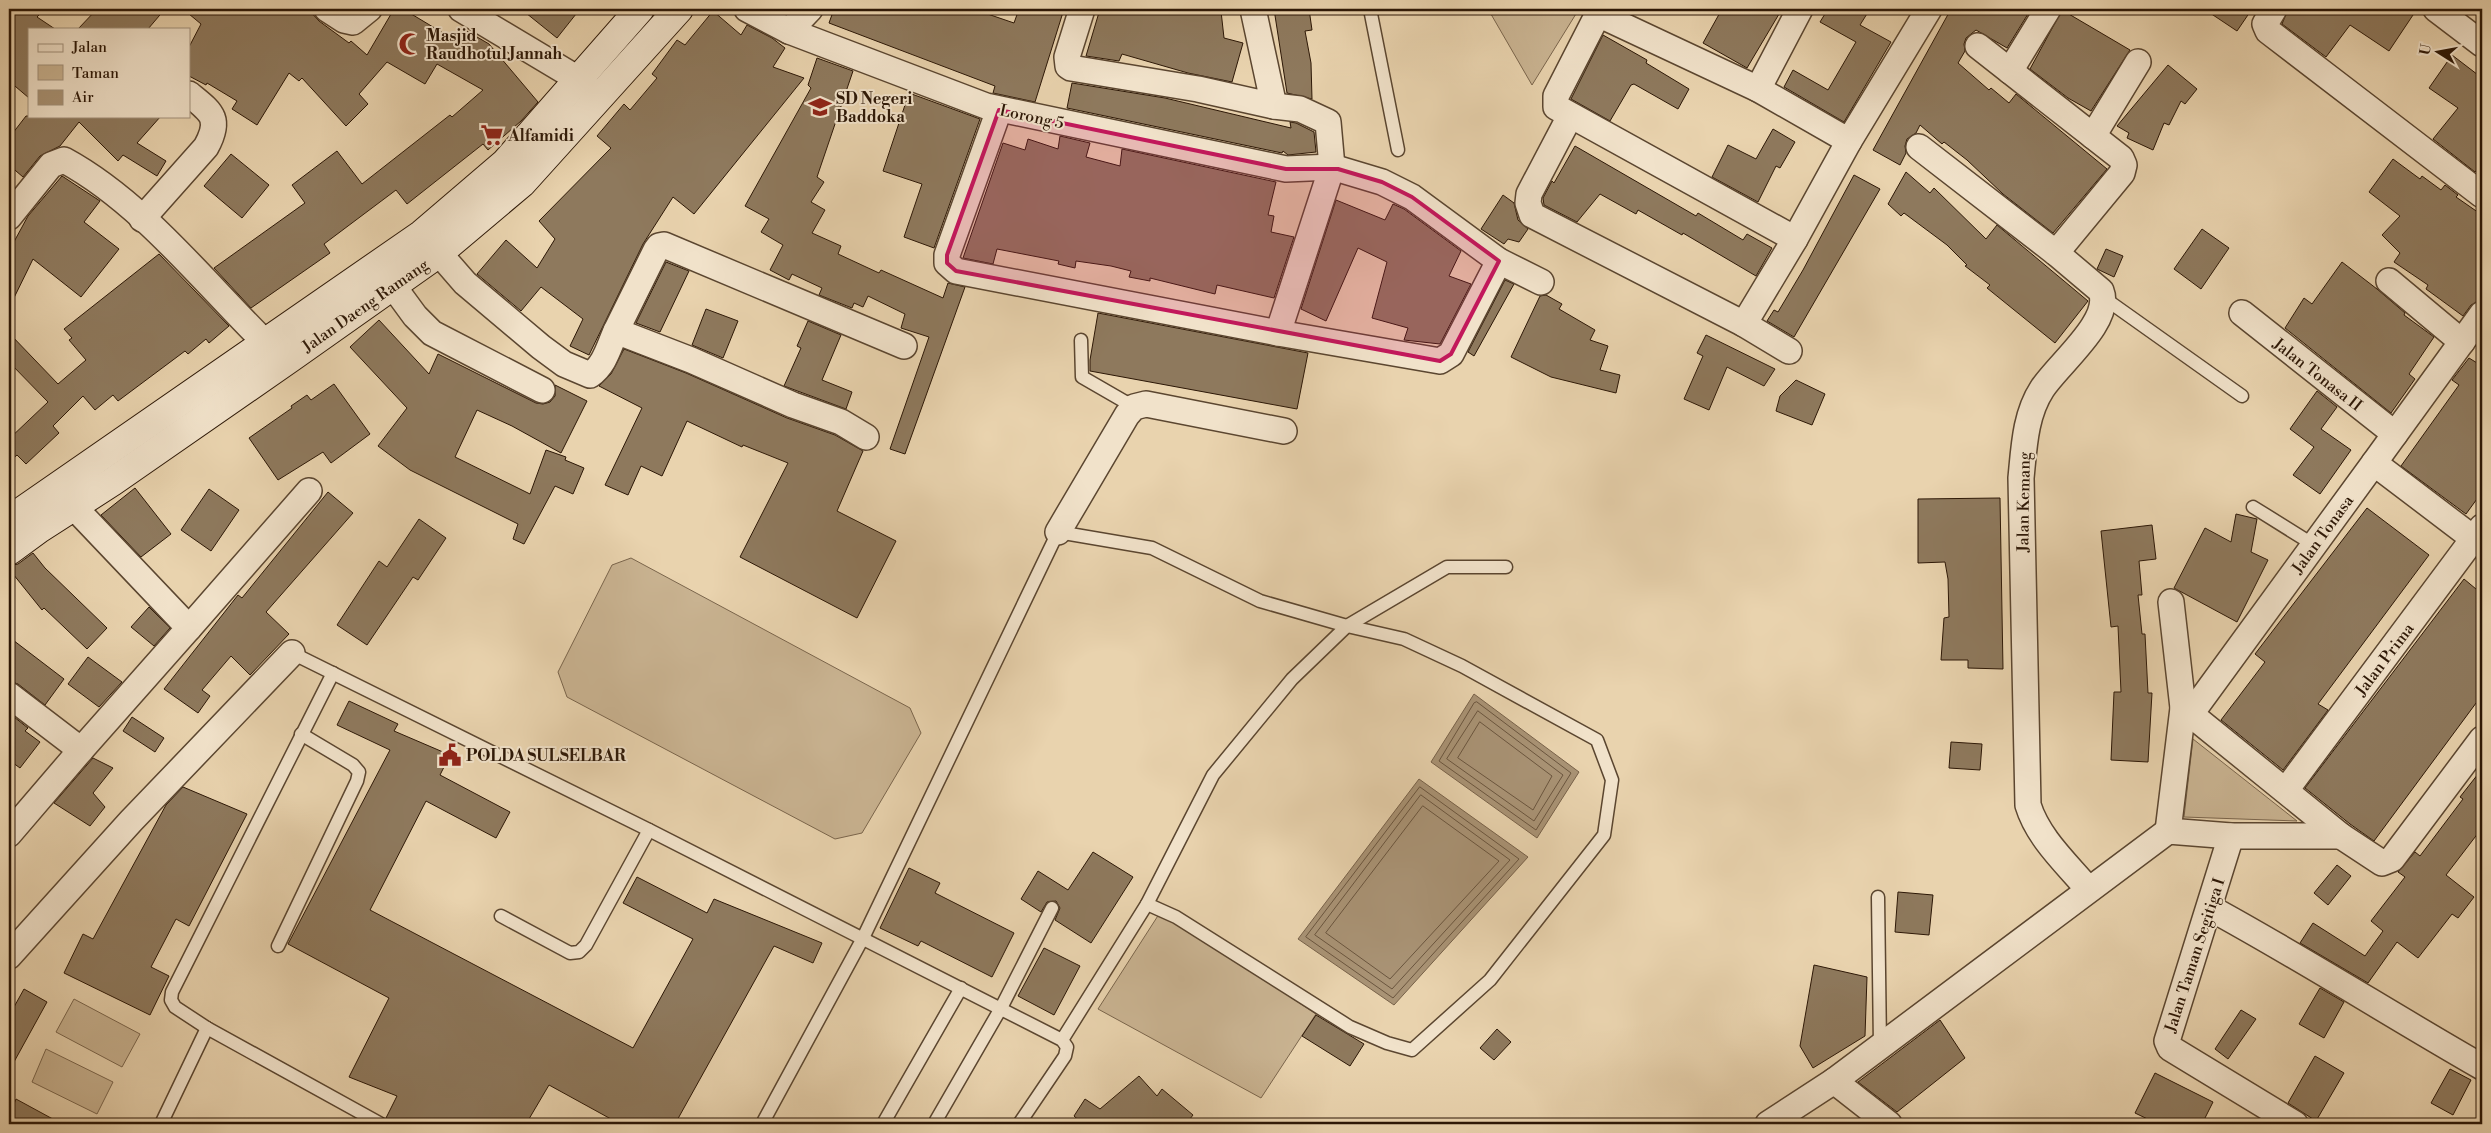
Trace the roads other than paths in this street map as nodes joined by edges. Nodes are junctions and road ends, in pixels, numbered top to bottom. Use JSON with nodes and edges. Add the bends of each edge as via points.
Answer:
{"nodes":[{"id":1,"x":328,"y":9,"type":"edge"},
{"id":2,"x":369,"y":9,"type":"edge"},
{"id":3,"x":461,"y":9,"type":"edge"},
{"id":4,"x":640,"y":9,"type":"edge"},
{"id":5,"x":679,"y":9,"type":"edge"},
{"id":6,"x":748,"y":9,"type":"edge"},
{"id":7,"x":810,"y":9,"type":"edge"},
{"id":8,"x":1082,"y":9,"type":"edge"},
{"id":9,"x":1253,"y":9,"type":"edge"},
{"id":10,"x":1370,"y":9,"type":"edge"},
{"id":11,"x":1800,"y":9,"type":"edge"},
{"id":12,"x":1929,"y":9,"type":"edge"},
{"id":13,"x":2048,"y":9,"type":"edge"},
{"id":14,"x":2274,"y":9,"type":"edge"},
{"id":15,"x":2436,"y":9,"type":"edge"},
{"id":16,"x":1598,"y":11,"type":"edge"},
{"id":17,"x":789,"y":31,"type":"junction"},
{"id":18,"x":2482,"y":44,"type":"edge"},
{"id":19,"x":1978,"y":46,"type":"dead end"},
{"id":20,"x":2138,"y":62,"type":"dead end"},
{"id":21,"x":2010,"y":71,"type":"junction"},
{"id":22,"x":578,"y":79,"type":"junction"},
{"id":23,"x":1758,"y":89,"type":"junction"},
{"id":24,"x":190,"y":95,"type":"edge"},
{"id":25,"x":599,"y":98,"type":"junction"},
{"id":26,"x":1274,"y":106,"type":"junction"},
{"id":27,"x":998,"y":110,"type":"junction"},
{"id":28,"x":1570,"y":116,"type":"junction"},
{"id":29,"x":2094,"y":136,"type":"junction"},
{"id":30,"x":1848,"y":141,"type":"junction"},
{"id":31,"x":1919,"y":147,"type":"dead end"},
{"id":32,"x":1398,"y":150,"type":"dead end"},
{"id":33,"x":1332,"y":167,"type":"junction"},
{"id":34,"x":2482,"y":195,"type":"edge"},
{"id":35,"x":9,"y":217,"type":"edge"},
{"id":36,"x":142,"y":219,"type":"junction"},
{"id":37,"x":1795,"y":239,"type":"junction"},
{"id":38,"x":430,"y":243,"type":"junction"},
{"id":39,"x":2056,"y":253,"type":"junction"},
{"id":40,"x":1500,"y":261,"type":"junction"},
{"id":41,"x":2389,"y":281,"type":"dead end"},
{"id":42,"x":1542,"y":282,"type":"dead end"},
{"id":43,"x":393,"y":286,"type":"junction"},
{"id":44,"x":2104,"y":298,"type":"junction"},
{"id":45,"x":2242,"y":313,"type":"dead end"},
{"id":46,"x":2482,"y":314,"type":"edge"},
{"id":47,"x":1744,"y":324,"type":"junction"},
{"id":48,"x":616,"y":331,"type":"junction"},
{"id":49,"x":1278,"y":333,"type":"junction"},
{"id":50,"x":1081,"y":340,"type":"dead end"},
{"id":51,"x":264,"y":342,"type":"junction"},
{"id":52,"x":2462,"y":342,"type":"junction"},
{"id":53,"x":904,"y":346,"type":"dead end"},
{"id":54,"x":1789,"y":351,"type":"dead end"},
{"id":55,"x":286,"y":362,"type":"junction"},
{"id":56,"x":542,"y":390,"type":"dead end"},
{"id":57,"x":2242,"y":396,"type":"dead end"},
{"id":58,"x":1134,"y":407,"type":"junction"},
{"id":59,"x":1284,"y":431,"type":"dead end"},
{"id":60,"x":2395,"y":434,"type":"junction"},
{"id":61,"x":866,"y":437,"type":"dead end"},
{"id":62,"x":2374,"y":464,"type":"junction"},
{"id":63,"x":308,"y":491,"type":"dead end"},
{"id":64,"x":73,"y":506,"type":"junction"},
{"id":65,"x":2253,"y":507,"type":"dead end"},
{"id":66,"x":9,"y":520,"type":"edge"},
{"id":67,"x":1058,"y":532,"type":"junction"},
{"id":68,"x":2479,"y":537,"type":"edge"},
{"id":69,"x":2314,"y":545,"type":"junction"},
{"id":70,"x":9,"y":552,"type":"edge"},
{"id":71,"x":1506,"y":567,"type":"dead end"},
{"id":72,"x":2171,"y":602,"type":"dead end"},
{"id":73,"x":1347,"y":626,"type":"junction"},
{"id":74,"x":189,"y":628,"type":"junction"},
{"id":75,"x":292,"y":654,"type":"joint"},
{"id":76,"x":333,"y":673,"type":"junction"},
{"id":77,"x":9,"y":696,"type":"edge"},
{"id":78,"x":2187,"y":712,"type":"junction"},
{"id":79,"x":301,"y":734,"type":"junction"},
{"id":80,"x":2482,"y":739,"type":"edge"},
{"id":81,"x":81,"y":750,"type":"junction"},
{"id":82,"x":2286,"y":790,"type":"junction"},
{"id":83,"x":649,"y":830,"type":"junction"},
{"id":84,"x":2168,"y":831,"type":"junction"},
{"id":85,"x":9,"y":834,"type":"edge"},
{"id":86,"x":2231,"y":836,"type":"junction"},
{"id":87,"x":2341,"y":836,"type":"junction"},
{"id":88,"x":2088,"y":889,"type":"junction"},
{"id":89,"x":1878,"y":896,"type":"dead end"},
{"id":90,"x":1147,"y":904,"type":"junction"},
{"id":91,"x":1052,"y":908,"type":"dead end"},
{"id":92,"x":2210,"y":908,"type":"junction"},
{"id":93,"x":501,"y":916,"type":"dead end"},
{"id":94,"x":863,"y":938,"type":"junction"},
{"id":95,"x":278,"y":946,"type":"dead end"},
{"id":96,"x":9,"y":956,"type":"edge"},
{"id":97,"x":961,"y":988,"type":"junction"},
{"id":98,"x":1002,"y":1008,"type":"junction"},
{"id":99,"x":207,"y":1028,"type":"junction"},
{"id":100,"x":1062,"y":1040,"type":"junction"},
{"id":101,"x":1880,"y":1046,"type":"junction"},
{"id":102,"x":2482,"y":1067,"type":"edge"},
{"id":103,"x":1834,"y":1081,"type":"junction"},
{"id":104,"x":161,"y":1124,"type":"edge"},
{"id":105,"x":381,"y":1124,"type":"edge"},
{"id":106,"x":762,"y":1124,"type":"edge"},
{"id":107,"x":883,"y":1124,"type":"edge"},
{"id":108,"x":934,"y":1124,"type":"edge"},
{"id":109,"x":1019,"y":1124,"type":"edge"},
{"id":110,"x":1768,"y":1124,"type":"edge"},
{"id":111,"x":1889,"y":1124,"type":"edge"},
{"id":112,"x":2295,"y":1124,"type":"edge"}],
"edges":[{"from":1,"to":2,"type":"street","via":[[353,22]]},
{"from":3,"to":22,"type":"street"},
{"from":4,"to":22,"type":"main road","name":"Jalan Daeng Ramang"},
{"from":5,"to":25,"type":"main road","name":"Jalan Daeng Ramang"},
{"from":6,"to":17,"type":"street","name":"Lorong 5"},
{"from":7,"to":17,"type":"street"},
{"from":8,"to":26,"type":"street","via":[[1067,57],[1071,68],[1198,88]]},
{"from":9,"to":26,"type":"street"},
{"from":10,"to":32,"type":"lane"},
{"from":11,"to":23,"type":"street"},
{"from":12,"to":30,"type":"street"},
{"from":13,"to":21,"type":"street"},
{"from":14,"to":34,"type":"street","via":[[2265,24],[2268,31]]},
{"from":15,"to":18,"type":"street"},
{"from":16,"to":23,"type":"street"},
{"from":16,"to":28,"type":"street","via":[[1555,100],[1558,109]]},
{"from":17,"to":27,"type":"street","name":"Lorong 5"},
{"from":19,"to":21,"type":"street"},
{"from":20,"to":29,"type":"street"},
{"from":21,"to":29,"type":"street"},
{"from":22,"to":25,"type":"street"},
{"from":22,"to":38,"type":"main road","name":"Jalan Daeng Ramang"},
{"from":23,"to":30,"type":"street"},
{"from":24,"to":36,"type":"street","via":[[214,118],[213,134],[206,147]]},
{"from":25,"to":38,"type":"main road","name":"Jalan Daeng Ramang","via":[[522,183]]},
{"from":26,"to":33,"type":"street","via":[[1315,114],[1328,122]]},
{"from":27,"to":33,"type":"street","name":"Lorong 5","via":[[1286,168]]},
{"from":27,"to":49,"type":"street","via":[[947,255],[950,268]]},
{"from":28,"to":37,"type":"street"},
{"from":28,"to":47,"type":"street","via":[[1530,194],[1528,203],[1532,215]]},
{"from":29,"to":39,"type":"street","via":[[2121,158],[2122,173]]},
{"from":30,"to":37,"type":"street"},
{"from":31,"to":39,"type":"street"},
{"from":33,"to":40,"type":"street","name":"Lorong 5","via":[[1382,182],[1412,197]]},
{"from":33,"to":49,"type":"street"},
{"from":35,"to":36,"type":"street","via":[[51,165],[64,160],[99,182]]},
{"from":36,"to":51,"type":"street"},
{"from":37,"to":47,"type":"street"},
{"from":38,"to":43,"type":"main road","name":"Jalan Daeng Ramang"},
{"from":38,"to":48,"type":"street","via":[[465,283],[495,309],[541,347],[580,372],[590,375],[596,371]]},
{"from":38,"to":51,"type":"main road","name":"Jalan Daeng Ramang"},
{"from":39,"to":44,"type":"street","via":[[2101,291]]},
{"from":40,"to":42,"type":"street","name":"Lorong 5"},
{"from":40,"to":49,"type":"street","via":[[1445,360]]},
{"from":41,"to":52,"type":"street"},
{"from":43,"to":55,"type":"main road","name":"Jalan Daeng Ramang"},
{"from":43,"to":56,"type":"street","via":[[432,333]]},
{"from":44,"to":57,"type":"lane"},
{"from":44,"to":88,"type":"street","name":"Jalan Kemang","via":[[2096,323],[2042,389],[2031,413],[2025,438],[2021,478],[2028,805],[2032,819],[2044,836]]},
{"from":45,"to":60,"type":"street","name":"Jalan Tonasa II"},
{"from":46,"to":52,"type":"street","name":"Jalan Tonasa"},
{"from":47,"to":54,"type":"street"},
{"from":48,"to":53,"type":"street","via":[[656,250],[664,245]]},
{"from":48,"to":61,"type":"street","via":[[841,422]]},
{"from":50,"to":58,"type":"lane","via":[[1082,377]]},
{"from":51,"to":55,"type":"street"},
{"from":51,"to":66,"type":"main road","name":"Jalan Daeng Ramang"},
{"from":52,"to":60,"type":"street","name":"Jalan Tonasa"},
{"from":55,"to":64,"type":"main road","name":"Jalan Daeng Ramang"},
{"from":58,"to":59,"type":"street","via":[[1146,404]]},
{"from":58,"to":67,"type":"street"},
{"from":60,"to":62,"type":"street","name":"Jalan Tonasa"},
{"from":62,"to":68,"type":"street"},
{"from":62,"to":69,"type":"street","name":"Jalan Tonasa"},
{"from":63,"to":74,"type":"street"},
{"from":64,"to":70,"type":"main road","name":"Jalan Daeng Ramang"},
{"from":64,"to":74,"type":"street"},
{"from":65,"to":69,"type":"lane"},
{"from":67,"to":73,"type":"lane","via":[[1152,548],[1260,601]]},
{"from":67,"to":94,"type":"lane"},
{"from":68,"to":82,"type":"street","name":"Jalan Prima"},
{"from":69,"to":78,"type":"street","name":"Jalan Tonasa"},
{"from":71,"to":73,"type":"lane","via":[[1447,567]]},
{"from":72,"to":78,"type":"street"},
{"from":73,"to":90,"type":"lane","via":[[1292,679],[1213,775]]},
{"from":73,"to":90,"type":"lane","via":[[1404,639],[1462,666],[1597,740],[1612,780],[1604,835],[1490,980],[1412,1050],[1350,1028],[1176,917]]},
{"from":74,"to":81,"type":"street"},
{"from":75,"to":76,"type":"lane"},
{"from":75,"to":96,"type":"street","via":[[131,821]]},
{"from":76,"to":79,"type":"lane"},
{"from":76,"to":83,"type":"lane"},
{"from":77,"to":81,"type":"street"},
{"from":78,"to":82,"type":"street"},
{"from":78,"to":84,"type":"street"},
{"from":79,"to":95,"type":"lane","via":[[353,765],[359,772],[358,781]]},
{"from":79,"to":99,"type":"lane","via":[[172,992],[171,1000],[175,1007]]},
{"from":80,"to":87,"type":"street","via":[[2392,859],[2382,863]]},
{"from":81,"to":85,"type":"street"},
{"from":82,"to":87,"type":"street"},
{"from":83,"to":93,"type":"lane","via":[[580,952],[570,953]]},
{"from":83,"to":94,"type":"lane"},
{"from":84,"to":86,"type":"street"},
{"from":84,"to":88,"type":"street"},
{"from":86,"to":87,"type":"street"},
{"from":86,"to":92,"type":"street","name":"Jalan Taman Segitiga I"},
{"from":88,"to":101,"type":"street"},
{"from":89,"to":101,"type":"lane"},
{"from":90,"to":100,"type":"lane"},
{"from":91,"to":98,"type":"lane"},
{"from":92,"to":102,"type":"street"},
{"from":92,"to":112,"type":"street","name":"Jalan Taman Segitiga I","via":[[2168,1036],[2168,1045]]},
{"from":94,"to":97,"type":"lane"},
{"from":94,"to":106,"type":"lane"},
{"from":97,"to":98,"type":"lane"},
{"from":97,"to":107,"type":"lane"},
{"from":98,"to":100,"type":"lane"},
{"from":98,"to":108,"type":"lane"},
{"from":99,"to":104,"type":"lane"},
{"from":99,"to":105,"type":"lane"},
{"from":100,"to":109,"type":"lane","via":[[1067,1047],[1065,1056]]},
{"from":101,"to":103,"type":"street"},
{"from":103,"to":110,"type":"street"},
{"from":103,"to":111,"type":"street"}]}
